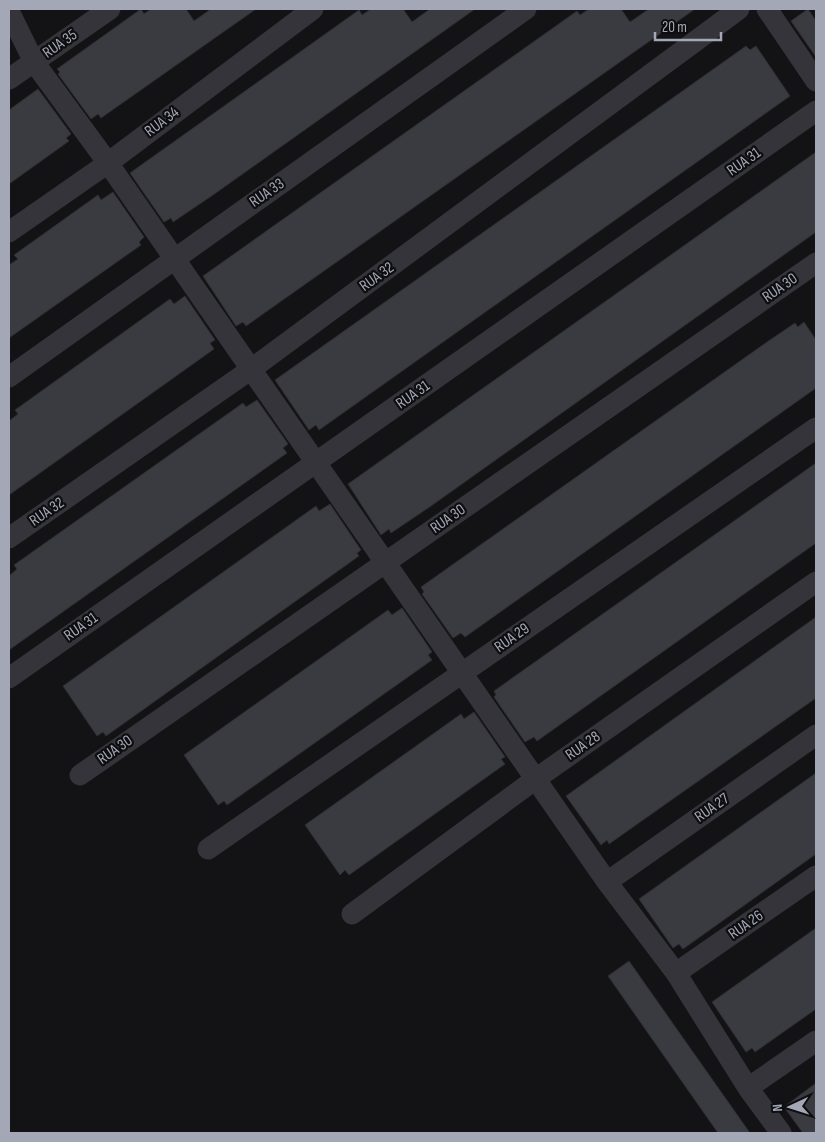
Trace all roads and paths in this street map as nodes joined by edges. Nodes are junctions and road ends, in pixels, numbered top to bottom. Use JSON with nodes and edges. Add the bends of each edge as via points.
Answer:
{"nodes":[{"id":1,"x":110,"y":9,"type":"edge"},
{"id":2,"x":313,"y":9,"type":"edge"},
{"id":3,"x":526,"y":9,"type":"edge"},
{"id":4,"x":740,"y":9,"type":"edge"},
{"id":5,"x":767,"y":9,"type":"edge"},
{"id":6,"x":9,"y":11,"type":"edge"},
{"id":7,"x":34,"y":62,"type":"junction"},
{"id":8,"x":9,"y":79,"type":"edge"},
{"id":9,"x":816,"y":81,"type":"edge"},
{"id":10,"x":816,"y":111,"type":"edge"},
{"id":11,"x":108,"y":163,"type":"junction"},
{"id":12,"x":9,"y":232,"type":"edge"},
{"id":13,"x":173,"y":260,"type":"junction"},
{"id":14,"x":816,"y":263,"type":"edge"},
{"id":15,"x":250,"y":370,"type":"junction"},
{"id":16,"x":9,"y":377,"type":"edge"},
{"id":17,"x":816,"y":428,"type":"edge"},
{"id":18,"x":316,"y":463,"type":"junction"},
{"id":19,"x":9,"y":538,"type":"edge"},
{"id":20,"x":385,"y":562,"type":"junction"},
{"id":21,"x":816,"y":582,"type":"edge"},
{"id":22,"x":463,"y":672,"type":"junction"},
{"id":23,"x":9,"y":678,"type":"edge"},
{"id":24,"x":816,"y":735,"type":"edge"},
{"id":25,"x":80,"y":775,"type":"dead end"},
{"id":26,"x":537,"y":778,"type":"junction"},
{"id":27,"x":208,"y":849,"type":"dead end"},
{"id":28,"x":816,"y":876,"type":"edge"},
{"id":29,"x":607,"y":882,"type":"junction"},
{"id":30,"x":352,"y":914,"type":"dead end"},
{"id":31,"x":676,"y":973,"type":"junction"},
{"id":32,"x":816,"y":1041,"type":"edge"},
{"id":33,"x":748,"y":1088,"type":"junction"},
{"id":34,"x":781,"y":1133,"type":"edge"}],
"edges":[{"from":1,"to":7,"type":"street","name":"RUA 35"},
{"from":2,"to":11,"type":"street","name":"RUA 34"},
{"from":3,"to":13,"type":"street","name":"RUA 33"},
{"from":4,"to":15,"type":"street","name":"RUA 32"},
{"from":5,"to":9,"type":"street"},
{"from":6,"to":7,"type":"street"},
{"from":7,"to":8,"type":"street","name":"RUA 35"},
{"from":7,"to":11,"type":"street"},
{"from":10,"to":18,"type":"street","name":"RUA 31"},
{"from":11,"to":12,"type":"street","name":"RUA 34"},
{"from":11,"to":13,"type":"street"},
{"from":13,"to":15,"type":"street"},
{"from":13,"to":16,"type":"street","name":"RUA 33"},
{"from":14,"to":20,"type":"street","name":"RUA 30"},
{"from":15,"to":18,"type":"street"},
{"from":15,"to":19,"type":"street","name":"RUA 32"},
{"from":17,"to":22,"type":"street","name":"RUA 29"},
{"from":18,"to":20,"type":"street"},
{"from":18,"to":23,"type":"street","name":"RUA 31"},
{"from":20,"to":22,"type":"street"},
{"from":20,"to":25,"type":"street","name":"RUA 30"},
{"from":21,"to":26,"type":"street","name":"RUA 28"},
{"from":22,"to":26,"type":"street"},
{"from":22,"to":27,"type":"street","name":"RUA 29"},
{"from":24,"to":29,"type":"street","name":"RUA 27"},
{"from":26,"to":29,"type":"street"},
{"from":26,"to":30,"type":"street","name":"RUA 28"},
{"from":28,"to":31,"type":"street","name":"RUA 26"},
{"from":29,"to":31,"type":"street"},
{"from":31,"to":33,"type":"street"},
{"from":32,"to":33,"type":"street"},
{"from":33,"to":34,"type":"street"}]}
